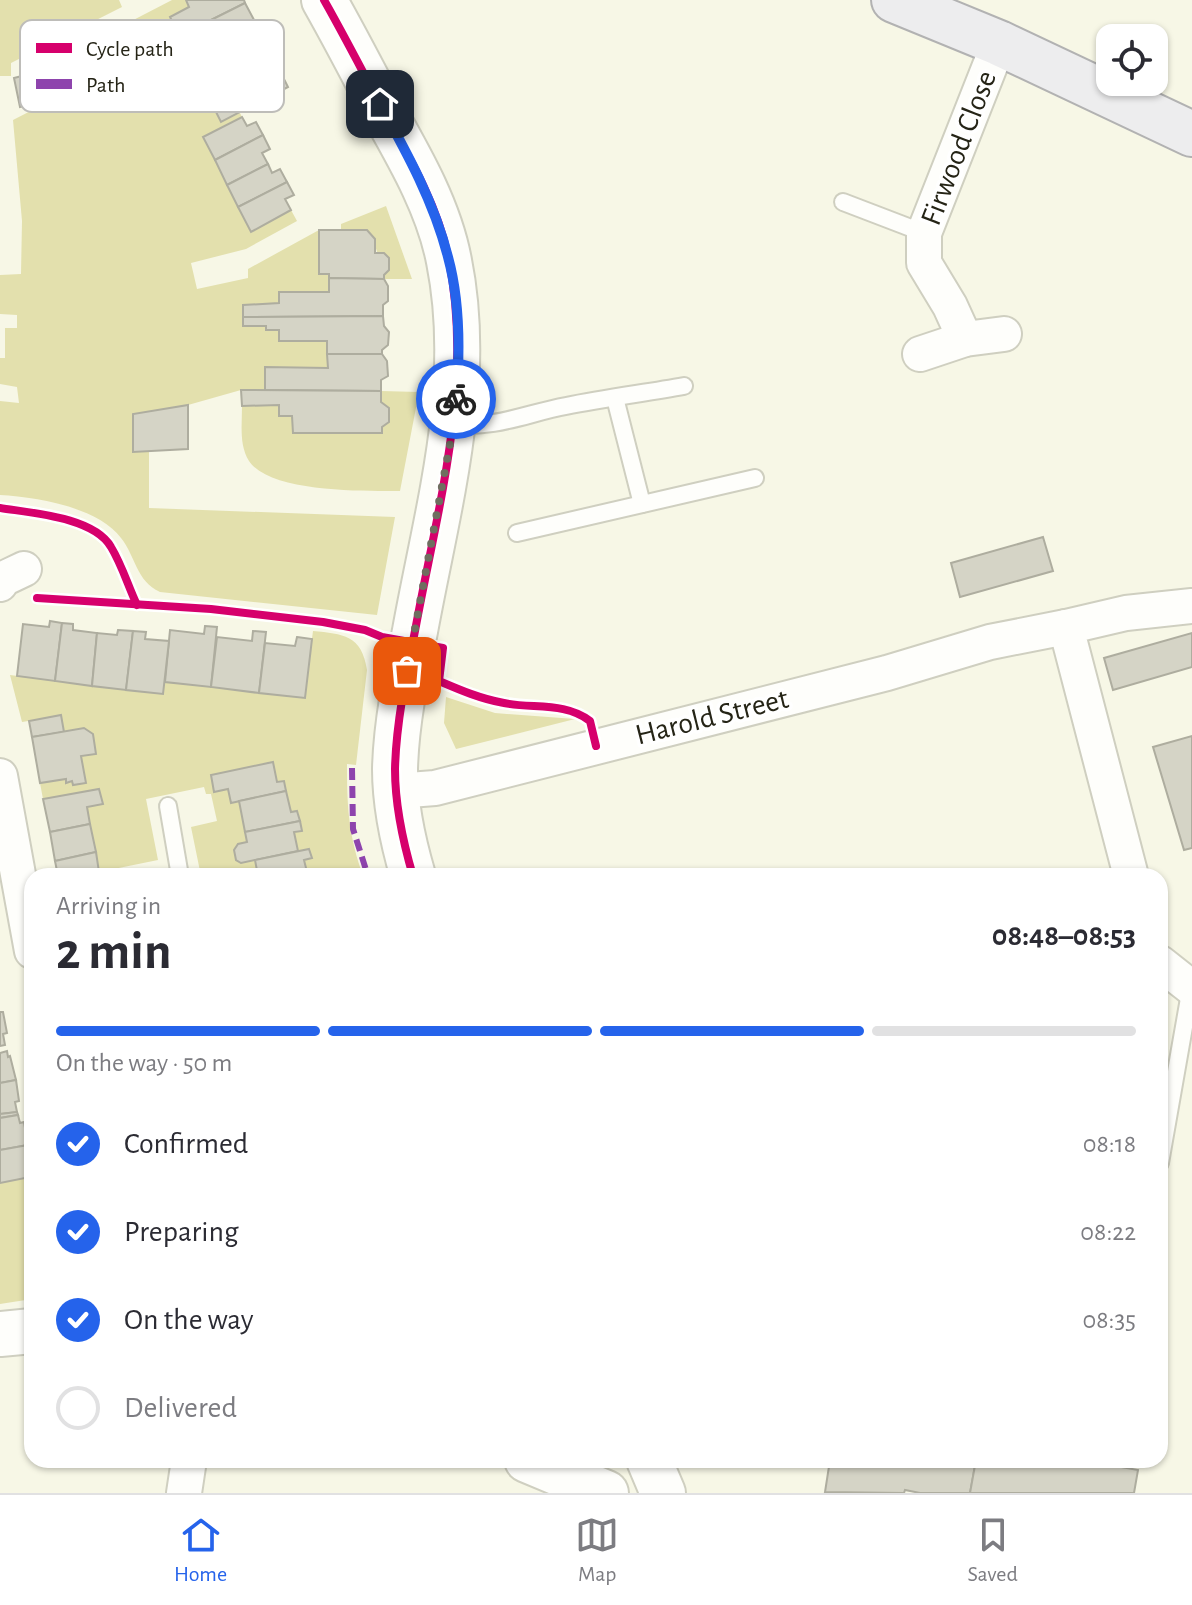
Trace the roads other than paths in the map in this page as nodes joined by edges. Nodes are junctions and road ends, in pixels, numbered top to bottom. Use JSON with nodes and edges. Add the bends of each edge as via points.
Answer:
{"nodes":[{"id":1,"x":324,"y":0,"type":"edge"},
{"id":2,"x":894,"y":0,"type":"edge"},
{"id":3,"x":999,"y":43,"type":"junction"},
{"id":4,"x":1192,"y":134,"type":"edge"},
{"id":5,"x":843,"y":202,"type":"dead end"},
{"id":6,"x":924,"y":233,"type":"junction"},
{"id":7,"x":1004,"y":334,"type":"dead end"},
{"id":8,"x":965,"y":339,"type":"junction"},
{"id":9,"x":920,"y":354,"type":"dead end"},
{"id":10,"x":684,"y":386,"type":"dead end"},
{"id":11,"x":615,"y":398,"type":"junction"},
{"id":12,"x":454,"y":423,"type":"junction"},
{"id":13,"x":755,"y":478,"type":"dead end"},
{"id":14,"x":642,"y":504,"type":"junction"},
{"id":15,"x":517,"y":533,"type":"dead end"},
{"id":16,"x":1192,"y":606,"type":"edge"},
{"id":17,"x":1066,"y":627,"type":"junction"},
{"id":18,"x":0,"y":776,"type":"edge"},
{"id":19,"x":396,"y":791,"type":"junction"},
{"id":20,"x":168,"y":806,"type":"dead end"},
{"id":21,"x":176,"y":868,"type":"edge"},
{"id":22,"x":411,"y":868,"type":"edge"},
{"id":23,"x":1129,"y":868,"type":"edge"},
{"id":24,"x":24,"y":887,"type":"edge"},
{"id":25,"x":1168,"y":969,"type":"edge"},
{"id":26,"x":1191,"y":988,"type":"edge"},
{"id":27,"x":1168,"y":1118,"type":"edge"},
{"id":28,"x":24,"y":1332,"type":"edge"},
{"id":29,"x":0,"y":1334,"type":"edge"},
{"id":30,"x":188,"y":1468,"type":"edge"},
{"id":31,"x":547,"y":1468,"type":"edge"},
{"id":32,"x":652,"y":1468,"type":"edge"},
{"id":33,"x":184,"y":1493,"type":"edge"},
{"id":34,"x":606,"y":1493,"type":"edge"},
{"id":35,"x":663,"y":1493,"type":"edge"}],
"edges":[{"from":1,"to":12,"type":"street","via":[[436,217],[449,260],[457,321]]},
{"from":2,"to":3,"type":"main road"},
{"from":3,"to":4,"type":"main road"},
{"from":3,"to":6,"type":"street","name":"Firwood Close"},
{"from":5,"to":6,"type":"lane"},
{"from":6,"to":8,"type":"street","name":"Firwood Close","via":[[924,263]]},
{"from":7,"to":8,"type":"street"},
{"from":8,"to":9,"type":"street"},
{"from":10,"to":11,"type":"lane"},
{"from":11,"to":12,"type":"lane","via":[[507,421]]},
{"from":11,"to":14,"type":"lane"},
{"from":12,"to":19,"type":"street","via":[[407,671]]},
{"from":13,"to":14,"type":"lane"},
{"from":14,"to":15,"type":"lane"},
{"from":16,"to":17,"type":"street","name":"Harold Street"},
{"from":17,"to":19,"type":"street","name":"Harold Street","via":[[990,642],[435,788]]},
{"from":17,"to":23,"type":"street"},
{"from":18,"to":24,"type":"street"},
{"from":19,"to":22,"type":"street"},
{"from":20,"to":21,"type":"lane"},
{"from":25,"to":26,"type":"street"},
{"from":26,"to":27,"type":"lane"},
{"from":28,"to":29,"type":"street"},
{"from":30,"to":33,"type":"street"},
{"from":31,"to":34,"type":"street"},
{"from":32,"to":35,"type":"street"}]}
